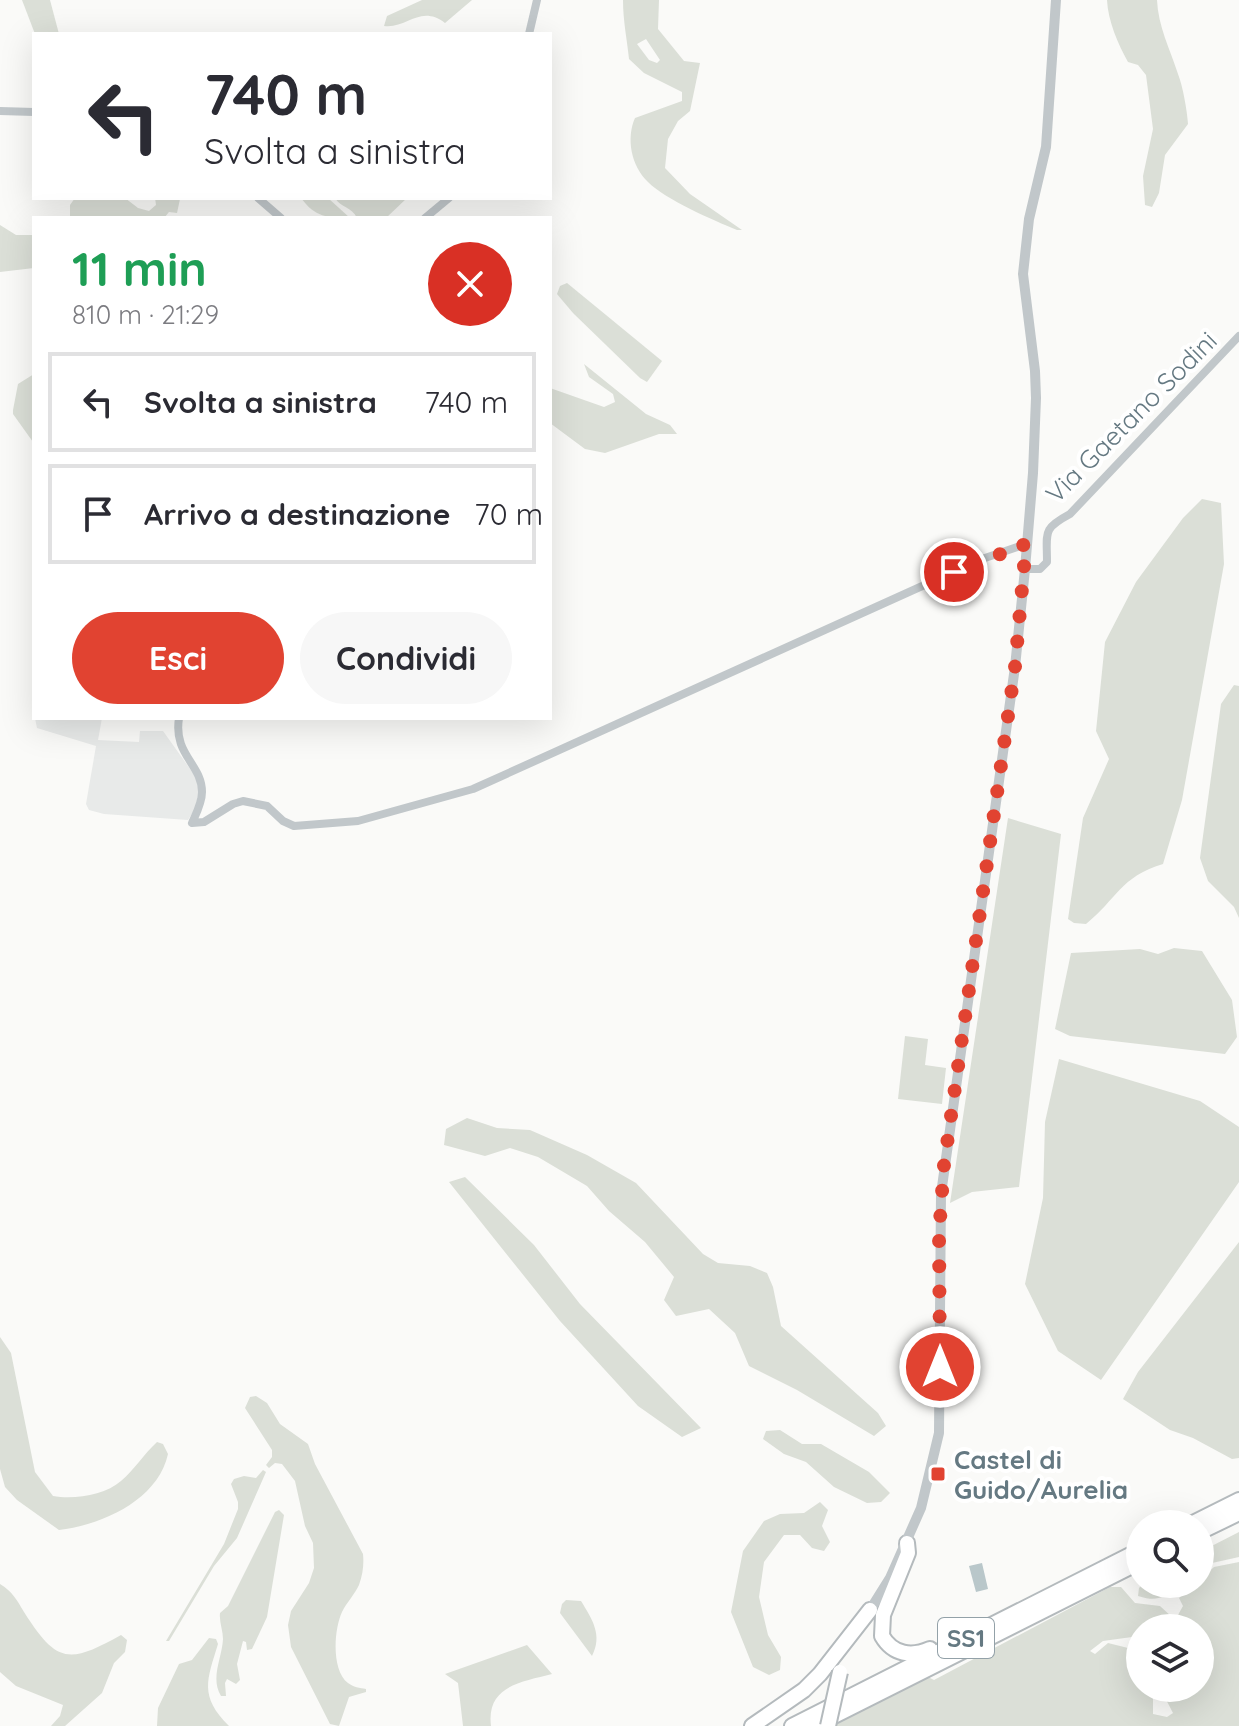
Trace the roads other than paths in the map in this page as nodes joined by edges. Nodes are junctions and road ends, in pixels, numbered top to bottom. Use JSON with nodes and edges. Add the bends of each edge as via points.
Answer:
{"nodes":[{"id":1,"x":537,"y":0,"type":"edge"},
{"id":2,"x":1056,"y":0,"type":"edge"},
{"id":3,"x":529,"y":32,"type":"edge"},
{"id":4,"x":0,"y":111,"type":"edge"},
{"id":5,"x":32,"y":112,"type":"edge"},
{"id":6,"x":260,"y":200,"type":"edge"},
{"id":7,"x":447,"y":200,"type":"edge"},
{"id":8,"x":279,"y":216,"type":"edge"},
{"id":9,"x":427,"y":216,"type":"edge"},
{"id":10,"x":1239,"y":336,"type":"edge"},
{"id":11,"x":1026,"y":544,"type":"junction"},
{"id":12,"x":1025,"y":569,"type":"junction"},
{"id":13,"x":179,"y":720,"type":"edge"},
{"id":14,"x":1239,"y":1500,"type":"edge"},
{"id":15,"x":1214,"y":1512,"type":"edge"},
{"id":16,"x":1239,"y":1513,"type":"edge"},
{"id":17,"x":1214,"y":1525,"type":"edge"},
{"id":18,"x":907,"y":1543,"type":"junction"},
{"id":19,"x":1126,"y":1557,"type":"edge"},
{"id":20,"x":1126,"y":1569,"type":"edge"},
{"id":21,"x":1090,"y":1575,"type":"junction"},
{"id":22,"x":870,"y":1610,"type":"junction"},
{"id":23,"x":752,"y":1726,"type":"edge"},
{"id":24,"x":792,"y":1726,"type":"edge"},
{"id":25,"x":814,"y":1726,"type":"edge"},
{"id":26,"x":828,"y":1726,"type":"edge"}],
"edges":[{"from":1,"to":3,"type":"street"},
{"from":2,"to":11,"type":"street","via":[[1046,147],[1023,274],[1036,398]]},
{"from":4,"to":5,"type":"street"},
{"from":6,"to":8,"type":"street"},
{"from":7,"to":9,"type":"street"},
{"from":10,"to":12,"type":"street","name":"Via Gaetano Sodini","via":[[1070,514],[1051,524],[1047,562],[1040,569]]},
{"from":11,"to":12,"type":"street"},
{"from":11,"to":13,"type":"street","via":[[982,559],[473,789],[345,822],[294,826],[267,806],[243,801],[192,823],[202,786],[181,747]]},
{"from":12,"to":18,"type":"street","via":[[944,1165],[939,1433]]},
{"from":14,"to":15,"type":"highway"},
{"from":16,"to":17,"type":"highway"},
{"from":18,"to":21,"type":"highway","via":[[881,1626],[892,1649],[908,1653],[926,1651],[1078,1575]]},
{"from":18,"to":22,"type":"street"},
{"from":19,"to":21,"type":"highway","number":"SS1"},
{"from":20,"to":25,"type":"highway","number":"SS1"},
{"from":21,"to":24,"type":"highway","number":"SS1"},
{"from":22,"to":23,"type":"highway","via":[[804,1690]]},
{"from":22,"to":26,"type":"highway","bridge":true,"via":[[840,1672]]}]}
